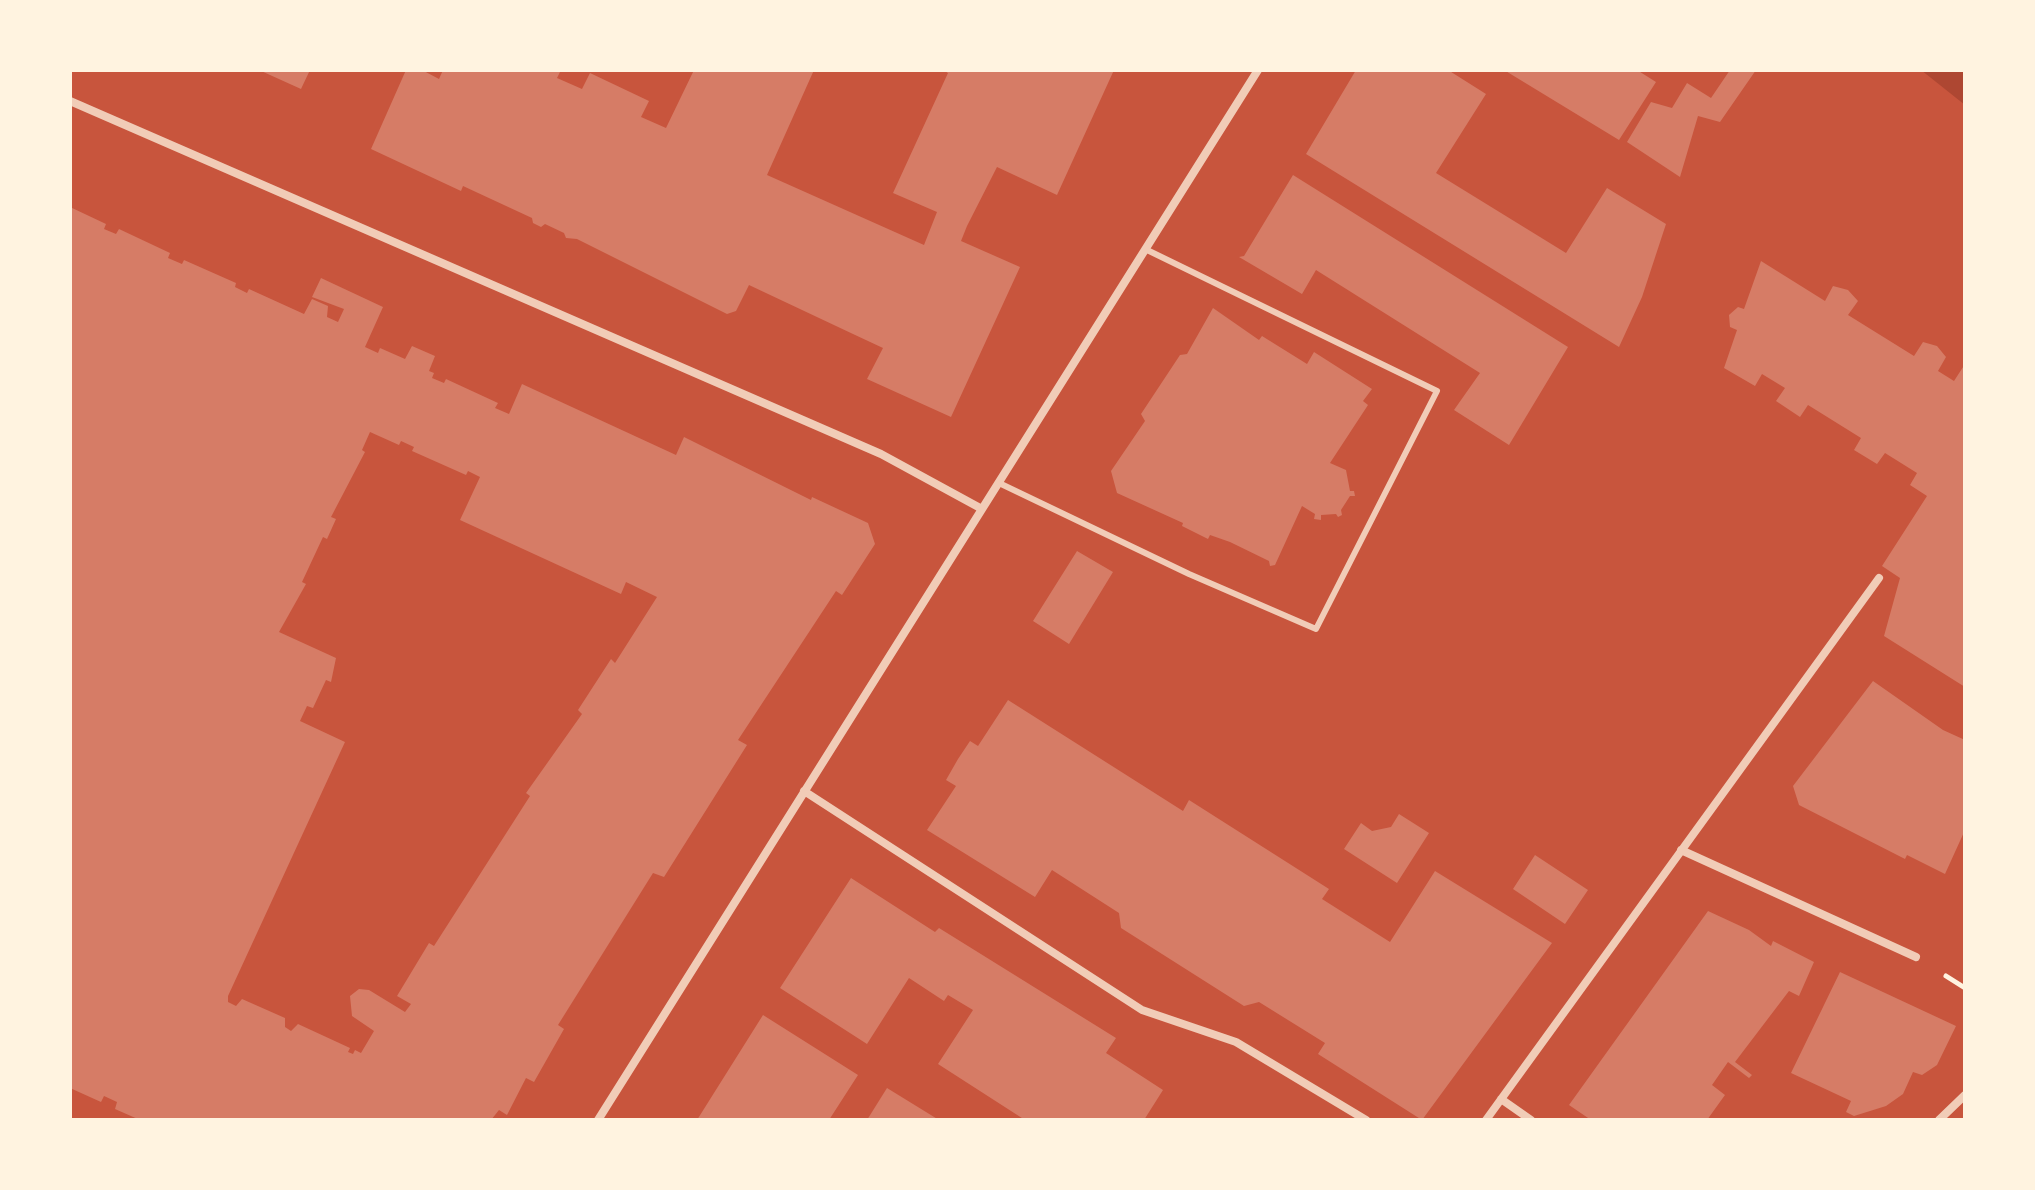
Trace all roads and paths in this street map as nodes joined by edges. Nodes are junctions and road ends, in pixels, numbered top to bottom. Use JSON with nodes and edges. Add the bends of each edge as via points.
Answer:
{"nodes":[{"id":1,"x":1258,"y":70,"type":"edge"},
{"id":2,"x":70,"y":101,"type":"edge"},
{"id":3,"x":1145,"y":249,"type":"junction"},
{"id":4,"x":999,"y":483,"type":"junction"},
{"id":5,"x":982,"y":509,"type":"junction"},
{"id":6,"x":1879,"y":578,"type":"dead end"},
{"id":7,"x":804,"y":791,"type":"junction"},
{"id":8,"x":1681,"y":850,"type":"junction"},
{"id":9,"x":1916,"y":957,"type":"dead end"},
{"id":10,"x":1965,"y":1095,"type":"edge"},
{"id":11,"x":1501,"y":1099,"type":"junction"},
{"id":12,"x":598,"y":1120,"type":"edge"},
{"id":13,"x":1366,"y":1120,"type":"edge"},
{"id":14,"x":1486,"y":1120,"type":"edge"},
{"id":15,"x":1531,"y":1120,"type":"edge"},
{"id":16,"x":1939,"y":1120,"type":"edge"}],
"edges":[{"from":1,"to":3,"type":"street"},
{"from":2,"to":5,"type":"street","via":[[881,454]]},
{"from":3,"to":4,"type":"street"},
{"from":3,"to":4,"type":"lane","via":[[1437,391],[1316,629]]},
{"from":4,"to":5,"type":"street"},
{"from":5,"to":7,"type":"street"},
{"from":6,"to":8,"type":"street"},
{"from":7,"to":12,"type":"street"},
{"from":7,"to":13,"type":"street","via":[[1142,1010],[1236,1042]]},
{"from":8,"to":9,"type":"street"},
{"from":8,"to":11,"type":"street"},
{"from":10,"to":16,"type":"street"},
{"from":11,"to":14,"type":"street"},
{"from":11,"to":15,"type":"street"}]}
